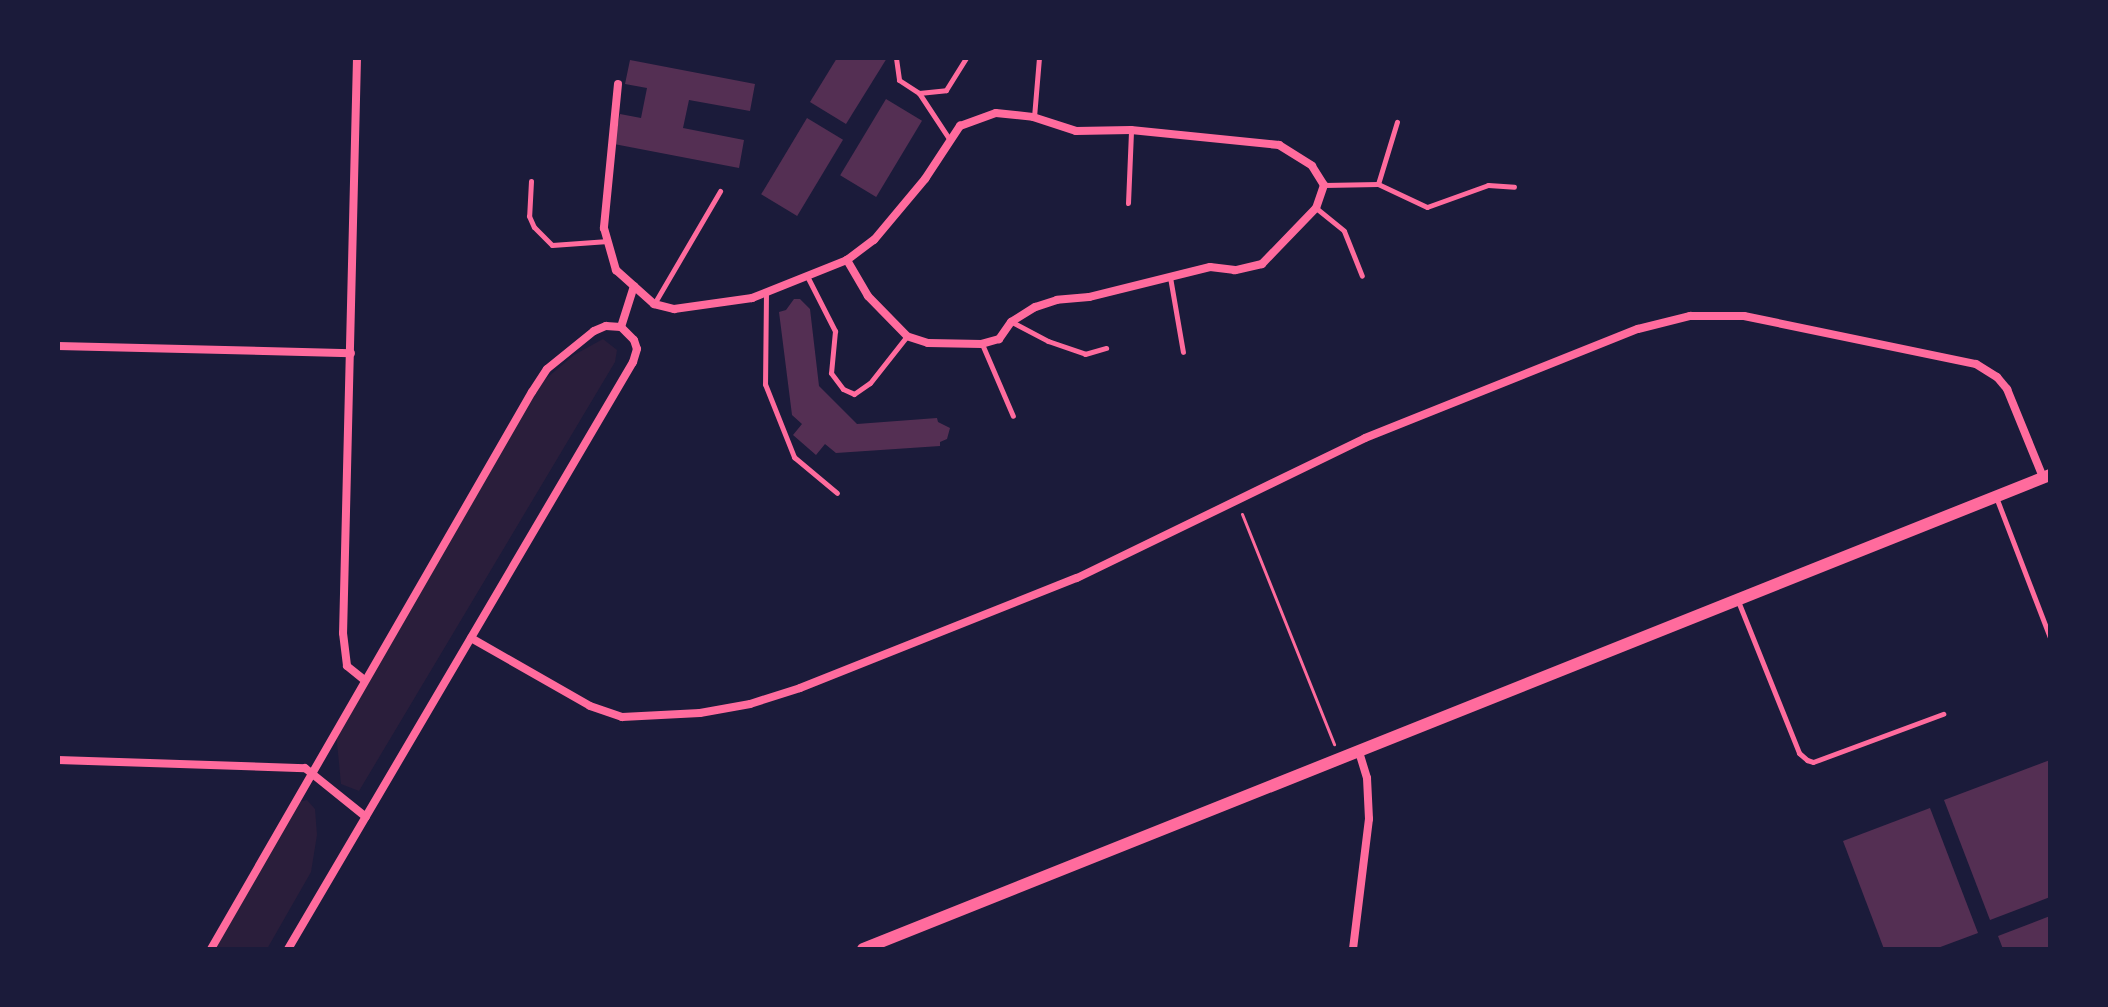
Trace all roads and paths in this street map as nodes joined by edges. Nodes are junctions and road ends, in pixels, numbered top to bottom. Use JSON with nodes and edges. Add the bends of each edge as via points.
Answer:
{"nodes":[{"id":1,"x":357,"y":58,"type":"edge"},
{"id":2,"x":896,"y":58,"type":"edge"},
{"id":3,"x":966,"y":58,"type":"edge"},
{"id":4,"x":1039,"y":58,"type":"edge"},
{"id":5,"x":618,"y":84,"type":"dead end"},
{"id":6,"x":919,"y":93,"type":"junction"},
{"id":7,"x":1033,"y":117,"type":"junction"},
{"id":8,"x":1397,"y":122,"type":"dead end"},
{"id":9,"x":1131,"y":130,"type":"junction"},
{"id":10,"x":950,"y":141,"type":"junction"},
{"id":11,"x":531,"y":181,"type":"dead end"},
{"id":12,"x":1378,"y":184,"type":"junction"},
{"id":13,"x":1324,"y":185,"type":"junction"},
{"id":14,"x":1514,"y":187,"type":"dead end"},
{"id":15,"x":720,"y":191,"type":"dead end"},
{"id":16,"x":1128,"y":203,"type":"dead end"},
{"id":17,"x":1316,"y":208,"type":"junction"},
{"id":18,"x":608,"y":241,"type":"junction"},
{"id":19,"x":847,"y":260,"type":"junction"},
{"id":20,"x":807,"y":276,"type":"junction"},
{"id":21,"x":1362,"y":276,"type":"dead end"},
{"id":22,"x":1170,"y":277,"type":"junction"},
{"id":23,"x":634,"y":286,"type":"junction"},
{"id":24,"x":766,"y":292,"type":"junction"},
{"id":25,"x":654,"y":304,"type":"junction"},
{"id":26,"x":1011,"y":322,"type":"junction"},
{"id":27,"x":621,"y":327,"type":"junction"},
{"id":28,"x":907,"y":336,"type":"junction"},
{"id":29,"x":982,"y":344,"type":"junction"},
{"id":30,"x":58,"y":346,"type":"edge"},
{"id":31,"x":1106,"y":348,"type":"dead end"},
{"id":32,"x":1183,"y":352,"type":"dead end"},
{"id":33,"x":351,"y":353,"type":"junction"},
{"id":34,"x":1013,"y":416,"type":"dead end"},
{"id":35,"x":2046,"y":476,"type":"edge"},
{"id":36,"x":837,"y":493,"type":"dead end"},
{"id":37,"x":1996,"y":496,"type":"junction"},
{"id":38,"x":1236,"y":500,"type":"junction"},
{"id":39,"x":1738,"y":601,"type":"junction"},
{"id":40,"x":471,"y":638,"type":"junction"},
{"id":41,"x":2050,"y":638,"type":"edge"},
{"id":42,"x":363,"y":679,"type":"junction"},
{"id":43,"x":1943,"y":714,"type":"dead end"},
{"id":44,"x":1359,"y":751,"type":"junction"},
{"id":45,"x":1339,"y":759,"type":"junction"},
{"id":46,"x":58,"y":760,"type":"edge"},
{"id":47,"x":314,"y":772,"type":"junction"},
{"id":48,"x":366,"y":817,"type":"junction"},
{"id":49,"x":211,"y":949,"type":"edge"},
{"id":50,"x":288,"y":949,"type":"edge"},
{"id":51,"x":863,"y":949,"type":"edge"},
{"id":52,"x":1353,"y":949,"type":"edge"}],
"edges":[{"from":1,"to":33,"type":"street"},
{"from":2,"to":6,"type":"lane","via":[[899,80]]},
{"from":3,"to":6,"type":"lane","via":[[946,90]]},
{"from":4,"to":7,"type":"lane"},
{"from":5,"to":18,"type":"street","via":[[604,228]]},
{"from":6,"to":10,"type":"lane"},
{"from":7,"to":9,"type":"street","via":[[1076,131]]},
{"from":7,"to":10,"type":"street","via":[[996,113],[960,126]]},
{"from":8,"to":12,"type":"lane"},
{"from":9,"to":13,"type":"street","via":[[1279,145],[1312,166]]},
{"from":9,"to":16,"type":"lane"},
{"from":10,"to":19,"type":"street","via":[[874,240]]},
{"from":11,"to":18,"type":"lane","via":[[529,216],[552,245]]},
{"from":12,"to":13,"type":"lane"},
{"from":12,"to":14,"type":"lane","via":[[1427,207],[1488,185]]},
{"from":13,"to":17,"type":"street"},
{"from":15,"to":25,"type":"lane"},
{"from":17,"to":21,"type":"lane","via":[[1344,231]]},
{"from":17,"to":22,"type":"street","via":[[1262,264],[1235,270],[1210,267]]},
{"from":18,"to":23,"type":"street","via":[[616,270]]},
{"from":19,"to":20,"type":"street"},
{"from":19,"to":28,"type":"street","via":[[868,296]]},
{"from":20,"to":24,"type":"street"},
{"from":20,"to":28,"type":"lane","via":[[835,331],[831,373],[843,389],[854,394],[870,383]]},
{"from":22,"to":26,"type":"street","via":[[1057,300]]},
{"from":22,"to":32,"type":"lane"},
{"from":23,"to":25,"type":"street"},
{"from":23,"to":27,"type":"street"},
{"from":24,"to":25,"type":"street","via":[[674,309]]},
{"from":24,"to":36,"type":"lane","via":[[765,384],[794,457]]},
{"from":26,"to":29,"type":"street","via":[[999,339]]},
{"from":26,"to":31,"type":"lane","via":[[1085,354]]},
{"from":27,"to":40,"type":"street","via":[[634,340],[633,362]]},
{"from":27,"to":42,"type":"street","via":[[594,331],[547,369]]},
{"from":28,"to":29,"type":"street","via":[[928,343]]},
{"from":29,"to":34,"type":"lane"},
{"from":30,"to":33,"type":"street"},
{"from":33,"to":42,"type":"street","via":[[344,647],[347,666]]},
{"from":35,"to":37,"type":"street"},
{"from":35,"to":38,"type":"street","via":[[2007,389],[1976,364],[1717,314],[1638,329],[1365,438]]},
{"from":37,"to":39,"type":"street"},
{"from":37,"to":41,"type":"lane"},
{"from":38,"to":40,"type":"street","via":[[1077,578],[800,688],[725,709],[638,718],[607,714]]},
{"from":38,"to":45,"type":"path"},
{"from":39,"to":43,"type":"lane","via":[[1799,753],[1807,760]]},
{"from":39,"to":44,"type":"street"},
{"from":40,"to":48,"type":"street"},
{"from":42,"to":47,"type":"street"},
{"from":44,"to":45,"type":"street"},
{"from":44,"to":52,"type":"street","via":[[1369,819]]},
{"from":45,"to":51,"type":"street"},
{"from":46,"to":47,"type":"street"},
{"from":47,"to":48,"type":"street"},
{"from":47,"to":49,"type":"street"},
{"from":48,"to":50,"type":"street"}]}
